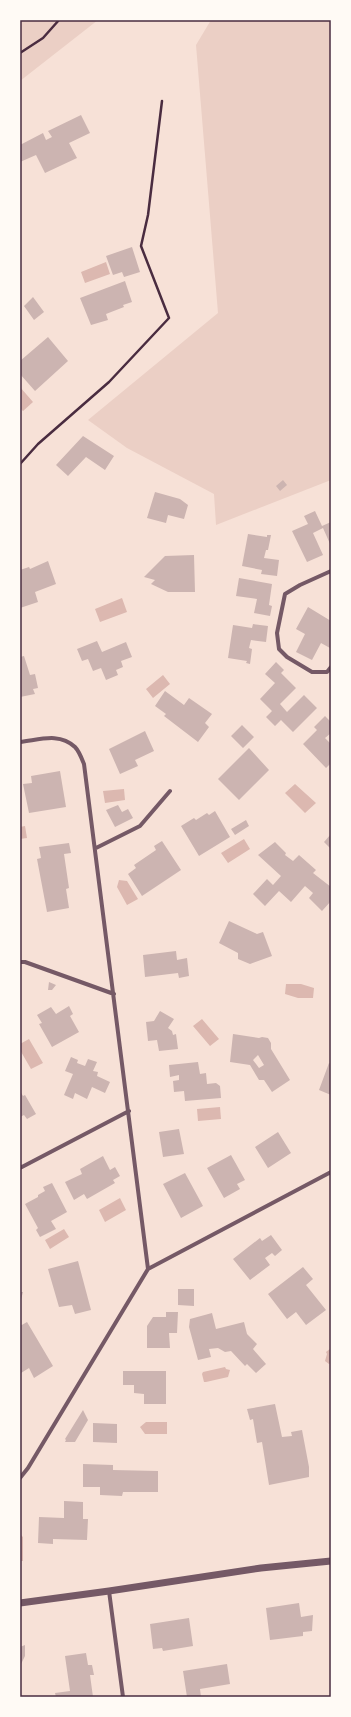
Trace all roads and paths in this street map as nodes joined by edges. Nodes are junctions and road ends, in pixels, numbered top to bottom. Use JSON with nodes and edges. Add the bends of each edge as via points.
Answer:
{"nodes":[{"id":1,"x":59,"y":20,"type":"edge"},
{"id":2,"x":20,"y":54,"type":"edge"},
{"id":3,"x":162,"y":101,"type":"dead end"},
{"id":4,"x":20,"y":464,"type":"edge"},
{"id":5,"x":331,"y":571,"type":"edge"},
{"id":6,"x":331,"y":667,"type":"edge"},
{"id":7,"x":20,"y":742,"type":"edge"},
{"id":8,"x":170,"y":791,"type":"dead end"},
{"id":9,"x":96,"y":848,"type":"junction"},
{"id":10,"x":20,"y":962,"type":"edge"},
{"id":11,"x":114,"y":994,"type":"junction"},
{"id":12,"x":129,"y":1111,"type":"junction"},
{"id":13,"x":20,"y":1168,"type":"edge"},
{"id":14,"x":331,"y":1172,"type":"edge"},
{"id":15,"x":148,"y":1269,"type":"junction"},
{"id":16,"x":20,"y":1478,"type":"edge"},
{"id":17,"x":331,"y":1561,"type":"edge"},
{"id":18,"x":109,"y":1592,"type":"junction"},
{"id":19,"x":20,"y":1603,"type":"edge"},
{"id":20,"x":122,"y":1697,"type":"edge"}],
"edges":[{"from":1,"to":2,"type":"path","via":[[43,38]]},
{"from":3,"to":4,"type":"path","via":[[148,215],[141,246],[169,318],[108,382],[38,444]]},
{"from":5,"to":6,"type":"street","via":[[285,594],[277,633],[279,649],[287,658],[312,672],[327,672]]},
{"from":7,"to":9,"type":"street","via":[[46,737],[65,740],[76,748],[84,764]]},
{"from":8,"to":9,"type":"street","via":[[140,826]]},
{"from":9,"to":11,"type":"street"},
{"from":10,"to":11,"type":"street"},
{"from":11,"to":12,"type":"street"},
{"from":12,"to":13,"type":"street"},
{"from":12,"to":15,"type":"street"},
{"from":14,"to":15,"type":"street"},
{"from":15,"to":16,"type":"street"},
{"from":17,"to":18,"type":"street","via":[[262,1568]]},
{"from":18,"to":19,"type":"street"},
{"from":18,"to":20,"type":"street"}]}
